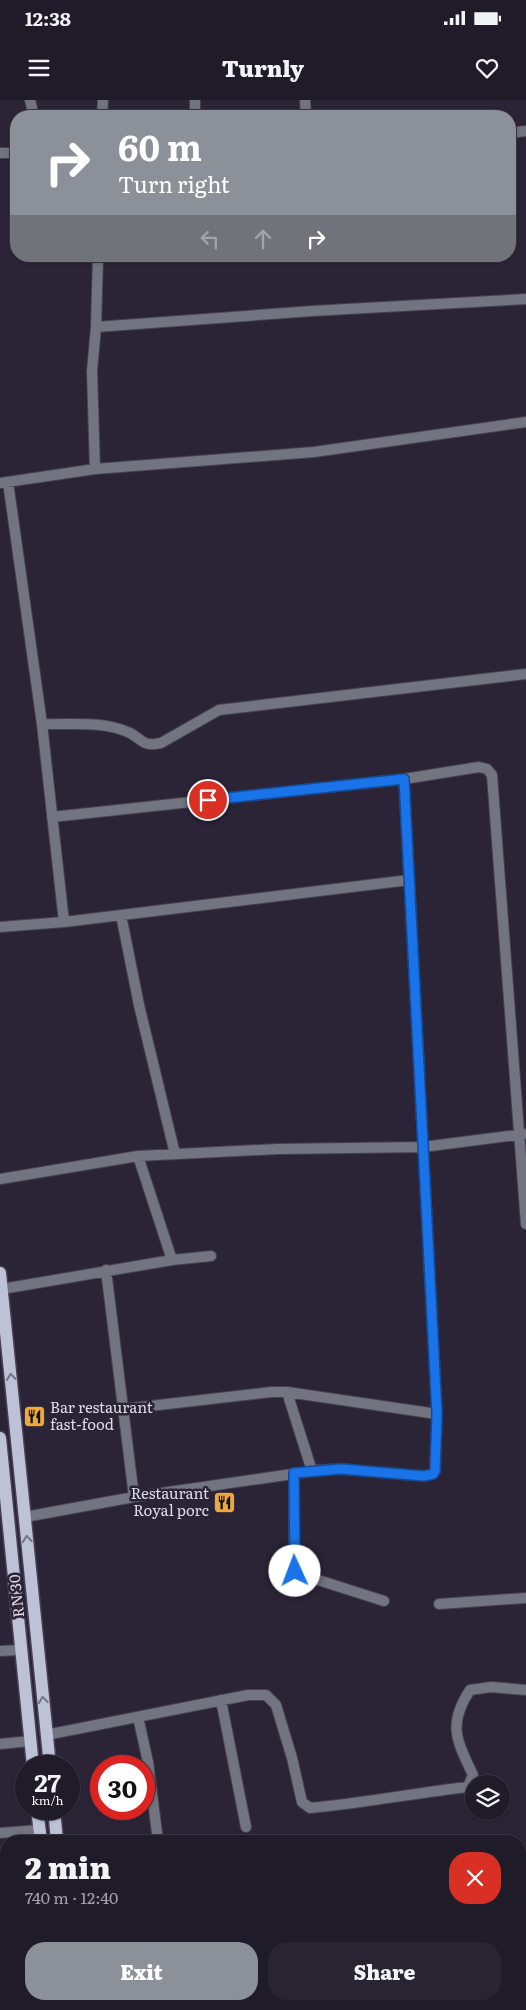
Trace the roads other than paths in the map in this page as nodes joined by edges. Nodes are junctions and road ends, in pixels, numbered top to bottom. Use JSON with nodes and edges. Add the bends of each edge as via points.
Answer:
{"nodes":[{"id":1,"x":98,"y":262,"type":"edge"},
{"id":2,"x":526,"y":299,"type":"edge"},
{"id":3,"x":96,"y":327,"type":"junction"},
{"id":4,"x":526,"y":422,"type":"edge"},
{"id":5,"x":94,"y":469,"type":"junction"},
{"id":6,"x":4,"y":483,"type":"edge"},
{"id":7,"x":526,"y":674,"type":"edge"},
{"id":8,"x":42,"y":724,"type":"junction"},
{"id":9,"x":404,"y":779,"type":"junction"},
{"id":10,"x":52,"y":817,"type":"junction"},
{"id":11,"x":409,"y":880,"type":"junction"},
{"id":12,"x":121,"y":915,"type":"junction"},
{"id":13,"x":64,"y":922,"type":"junction"},
{"id":14,"x":0,"y":927,"type":"edge"},
{"id":15,"x":523,"y":1134,"type":"edge"},
{"id":16,"x":423,"y":1147,"type":"junction"},
{"id":17,"x":175,"y":1154,"type":"junction"},
{"id":18,"x":138,"y":1156,"type":"junction"},
{"id":19,"x":0,"y":1179,"type":"edge"},
{"id":20,"x":526,"y":1224,"type":"edge"},
{"id":21,"x":211,"y":1256,"type":"dead end"},
{"id":22,"x":172,"y":1260,"type":"junction"},
{"id":23,"x":106,"y":1270,"type":"junction"},
{"id":24,"x":0,"y":1273,"type":"edge"},
{"id":25,"x":2,"y":1289,"type":"junction"},
{"id":26,"x":287,"y":1392,"type":"junction"},
{"id":27,"x":124,"y":1409,"type":"junction"},
{"id":28,"x":437,"y":1414,"type":"junction"},
{"id":29,"x":0,"y":1438,"type":"edge"},
{"id":30,"x":312,"y":1471,"type":"junction"},
{"id":31,"x":294,"y":1473,"type":"junction"},
{"id":32,"x":134,"y":1498,"type":"junction"},
{"id":33,"x":25,"y":1517,"type":"junction"},
{"id":34,"x":526,"y":1598,"type":"edge"},
{"id":35,"x":384,"y":1601,"type":"dead end"},
{"id":36,"x":439,"y":1604,"type":"dead end"},
{"id":37,"x":20,"y":1650,"type":"junction"},
{"id":38,"x":0,"y":1652,"type":"edge"},
{"id":39,"x":526,"y":1690,"type":"edge"},
{"id":40,"x":221,"y":1700,"type":"junction"},
{"id":41,"x":138,"y":1717,"type":"junction"},
{"id":42,"x":46,"y":1735,"type":"junction"},
{"id":43,"x":30,"y":1741,"type":"junction"},
{"id":44,"x":0,"y":1744,"type":"edge"},
{"id":45,"x":32,"y":1755,"type":"edge"},
{"id":46,"x":49,"y":1755,"type":"edge"},
{"id":47,"x":39,"y":1820,"type":"edge"},
{"id":48,"x":55,"y":1820,"type":"edge"},
{"id":49,"x":246,"y":1827,"type":"dead end"},
{"id":50,"x":0,"y":1834,"type":"edge"},
{"id":51,"x":20,"y":1835,"type":"edge"},
{"id":52,"x":40,"y":1835,"type":"edge"},
{"id":53,"x":56,"y":1835,"type":"edge"},
{"id":54,"x":157,"y":1835,"type":"edge"}],
"edges":[{"from":1,"to":3,"type":"street"},
{"from":2,"to":3,"type":"street"},
{"from":3,"to":5,"type":"street","via":[[92,371]]},
{"from":4,"to":5,"type":"street","via":[[314,452]]},
{"from":5,"to":6,"type":"street"},
{"from":6,"to":8,"type":"street"},
{"from":7,"to":8,"type":"street","via":[[219,710],[152,745],[143,743],[130,733],[104,725]]},
{"from":8,"to":10,"type":"street"},
{"from":9,"to":10,"type":"street"},
{"from":9,"to":11,"type":"street"},
{"from":9,"to":15,"type":"street","via":[[479,767],[488,769],[492,775]]},
{"from":10,"to":13,"type":"street"},
{"from":11,"to":12,"type":"street"},
{"from":11,"to":16,"type":"street"},
{"from":12,"to":13,"type":"street"},
{"from":12,"to":17,"type":"street"},
{"from":13,"to":14,"type":"street"},
{"from":15,"to":16,"type":"street"},
{"from":15,"to":20,"type":"street"},
{"from":16,"to":17,"type":"street"},
{"from":16,"to":28,"type":"street"},
{"from":17,"to":18,"type":"street"},
{"from":18,"to":19,"type":"street"},
{"from":18,"to":22,"type":"street"},
{"from":21,"to":22,"type":"street"},
{"from":22,"to":23,"type":"street"},
{"from":23,"to":25,"type":"street"},
{"from":23,"to":27,"type":"street"},
{"from":24,"to":25,"type":"main road","name":"RN 30","number":"RN 30"},
{"from":33,"to":25,"type":"main road","name":"RN 30","number":"RN 30","one_way":true},
{"from":26,"to":27,"type":"street"},
{"from":26,"to":28,"type":"street"},
{"from":26,"to":30,"type":"street"},
{"from":27,"to":32,"type":"street"},
{"from":28,"to":30,"type":"street","via":[[433,1474],[341,1469]]},
{"from":29,"to":37,"type":"main road","number":"RN 30"},
{"from":30,"to":31,"type":"street"},
{"from":31,"to":32,"type":"street"},
{"from":31,"to":35,"type":"street","via":[[296,1573]]},
{"from":32,"to":33,"type":"street"},
{"from":42,"to":33,"type":"main road","name":"RN 30","number":"RN 30","one_way":true},
{"from":34,"to":36,"type":"street"},
{"from":37,"to":38,"type":"street"},
{"from":37,"to":43,"type":"main road","number":"RN 30"},
{"from":39,"to":40,"type":"street","via":[[491,1687],[470,1690],[461,1705],[456,1726],[458,1741],[473,1775],[468,1787],[310,1808],[302,1802],[276,1705],[266,1695]]},
{"from":40,"to":41,"type":"street"},
{"from":40,"to":49,"type":"street"},
{"from":41,"to":42,"type":"street"},
{"from":41,"to":54,"type":"street","via":[[148,1762]]},
{"from":42,"to":46,"type":"main road","name":"RN 30","number":"RN 30"},
{"from":43,"to":44,"type":"street"},
{"from":43,"to":45,"type":"main road","number":"RN 30"},
{"from":47,"to":52,"type":"main road"},
{"from":48,"to":53,"type":"main road"},
{"from":50,"to":51,"type":"street"}]}
